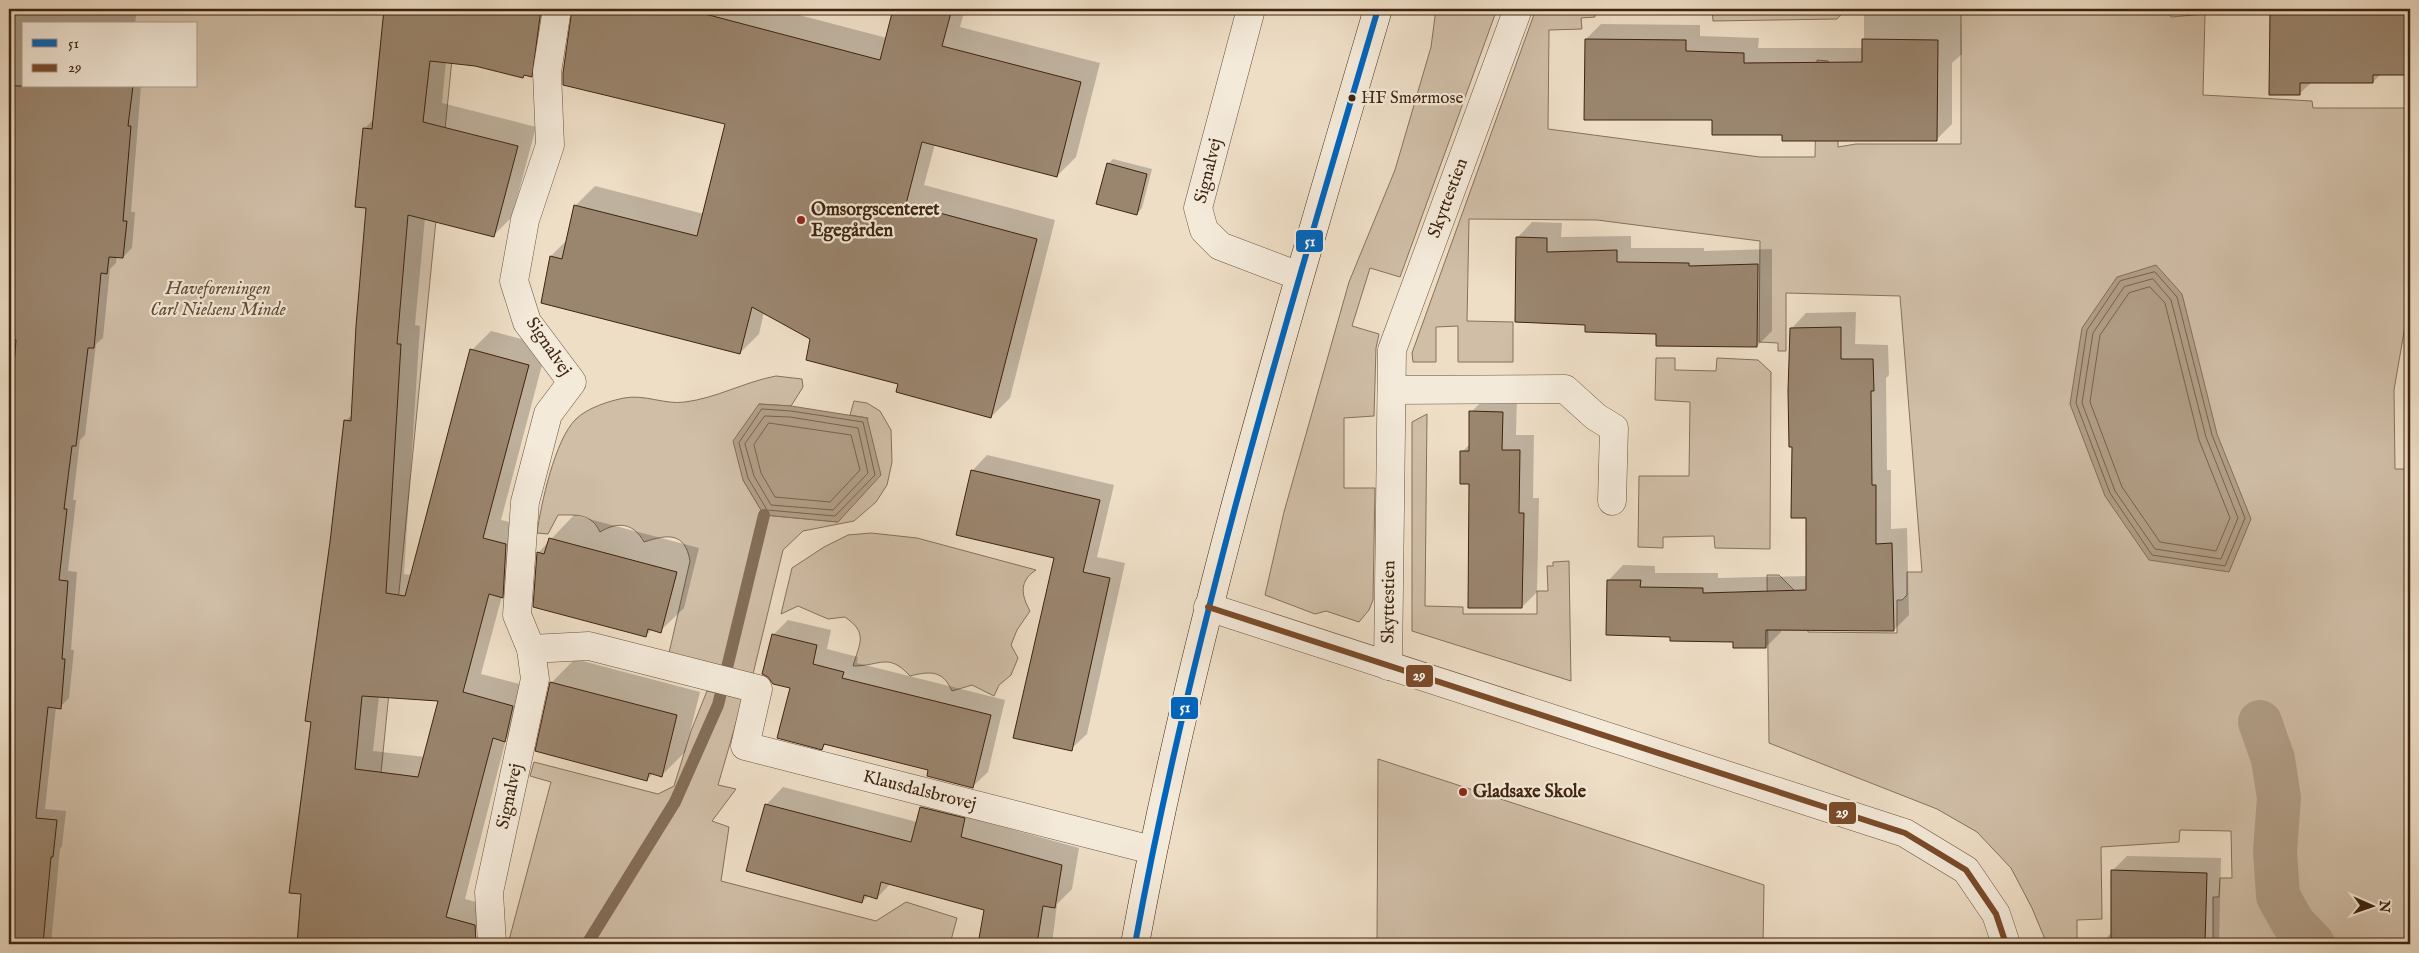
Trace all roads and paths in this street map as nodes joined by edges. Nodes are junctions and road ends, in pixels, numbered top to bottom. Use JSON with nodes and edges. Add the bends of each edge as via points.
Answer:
{"nodes":[{"id":1,"x":557,"y":9,"type":"edge"},
{"id":2,"x":1251,"y":9,"type":"edge"},
{"id":3,"x":1378,"y":9,"type":"edge"},
{"id":4,"x":1518,"y":9,"type":"edge"},
{"id":5,"x":1299,"y":276,"type":"junction"},
{"id":6,"x":1392,"y":390,"type":"junction"},
{"id":7,"x":1612,"y":500,"type":"dead end"},
{"id":8,"x":1208,"y":607,"type":"junction"},
{"id":9,"x":531,"y":649,"type":"junction"},
{"id":10,"x":1388,"y":666,"type":"junction"},
{"id":11,"x":1152,"y":850,"type":"junction"},
{"id":12,"x":492,"y":944,"type":"edge"},
{"id":13,"x":1135,"y":944,"type":"edge"},
{"id":14,"x":2006,"y":944,"type":"edge"}],
"edges":[{"from":1,"to":9,"type":"street","name":"Signalvej","via":[[547,72],[550,145],[525,220],[514,281],[528,322],[572,382],[548,414],[525,502],[517,615]]},
{"from":2,"to":5,"type":"street","name":"Signalvej","via":[[1198,208],[1204,230],[1220,246]]},
{"from":3,"to":5,"type":"street"},
{"from":4,"to":6,"type":"street","name":"Skyttestien","via":[[1392,350]]},
{"from":5,"to":8,"type":"street"},
{"from":6,"to":7,"type":"street","via":[[1565,389],[1596,417],[1614,428]]},
{"from":6,"to":10,"type":"street","name":"Skyttestien"},
{"from":8,"to":10,"type":"street"},
{"from":8,"to":11,"type":"street"},
{"from":9,"to":11,"type":"street","name":"Klausdalsbrovej","via":[[589,646],[754,688],[745,746]]},
{"from":9,"to":12,"type":"street","name":"Signalvej","via":[[535,679],[489,892]]},
{"from":10,"to":14,"type":"street","via":[[1905,832],[1966,870],[1996,914]]},
{"from":11,"to":13,"type":"street"}]}
